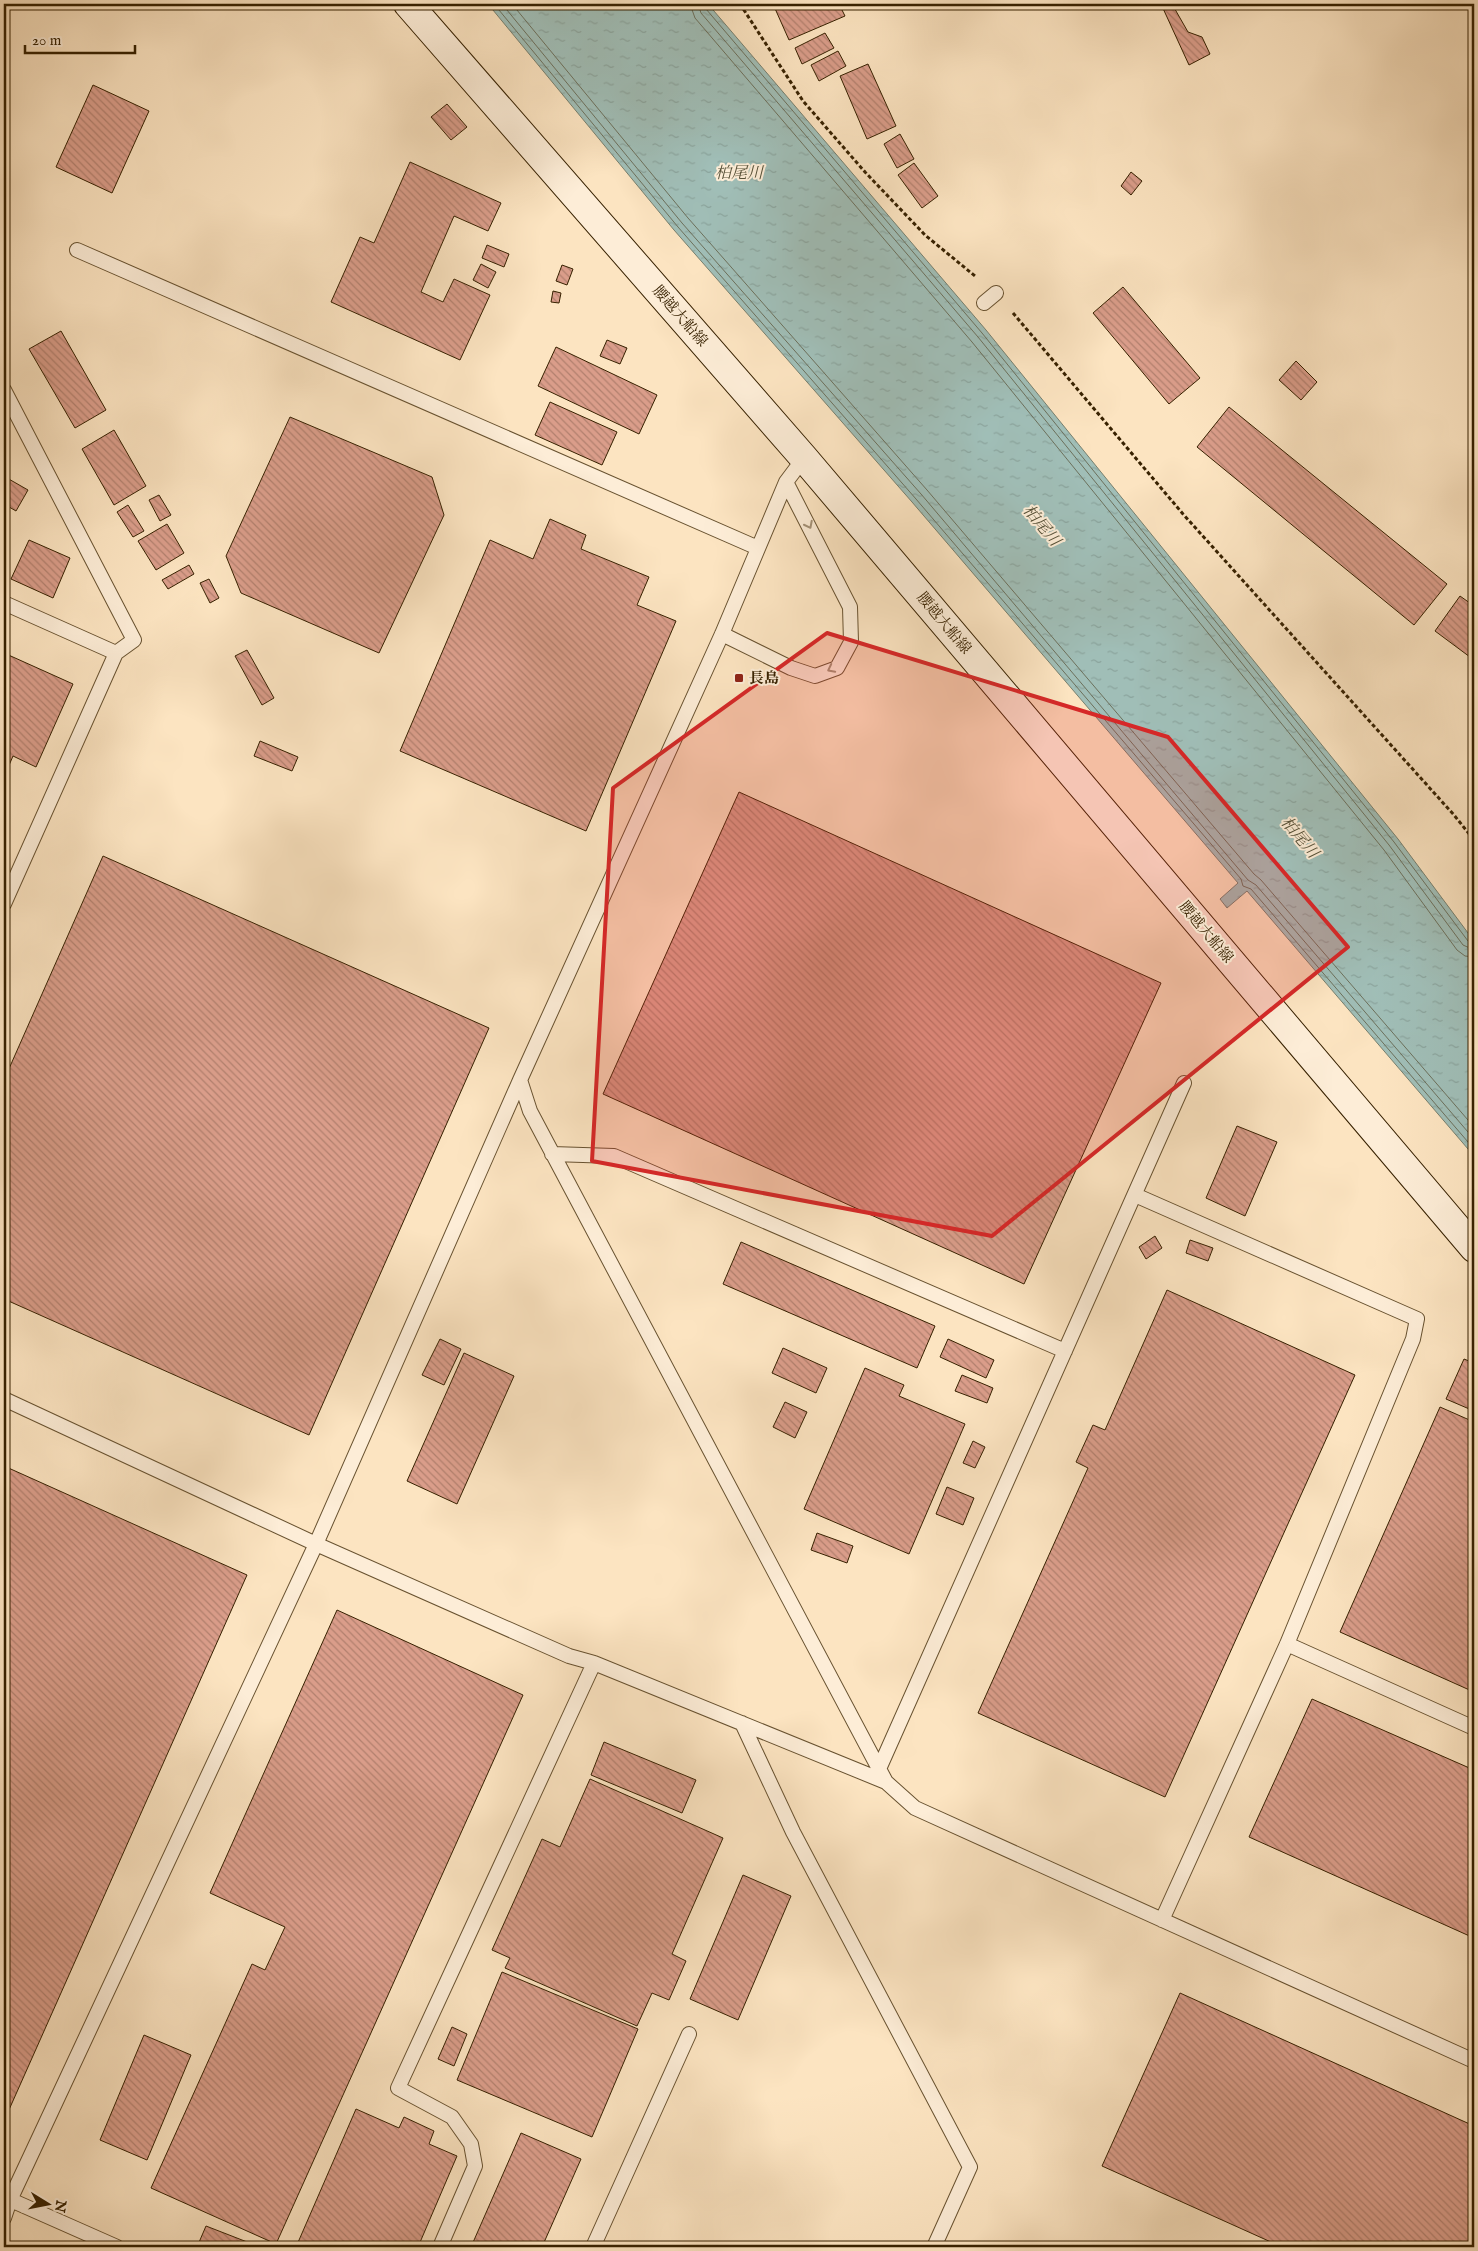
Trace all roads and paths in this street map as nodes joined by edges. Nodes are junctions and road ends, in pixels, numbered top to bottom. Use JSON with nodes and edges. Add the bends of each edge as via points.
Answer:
{"nodes":[{"id":1,"x":408,"y":4,"type":"edge"},
{"id":2,"x":740,"y":4,"type":"edge"},
{"id":3,"x":77,"y":250,"type":"dead end"},
{"id":4,"x":996,"y":293,"type":"junction"},
{"id":5,"x":984,"y":303,"type":"dead end"},
{"id":6,"x":4,"y":390,"type":"edge"},
{"id":7,"x":804,"y":458,"type":"junction"},
{"id":8,"x":786,"y":482,"type":"junction"},
{"id":9,"x":758,"y":548,"type":"junction"},
{"id":10,"x":4,"y":603,"type":"edge"},
{"id":11,"x":722,"y":634,"type":"junction"},
{"id":12,"x":116,"y":653,"type":"junction"},
{"id":13,"x":1474,"y":840,"type":"edge"},
{"id":14,"x":4,"y":904,"type":"edge"},
{"id":15,"x":520,"y":1080,"type":"junction"},
{"id":16,"x":1184,"y":1083,"type":"dead end"},
{"id":17,"x":552,"y":1154,"type":"junction"},
{"id":18,"x":1135,"y":1195,"type":"junction"},
{"id":19,"x":1474,"y":1248,"type":"edge"},
{"id":20,"x":1065,"y":1352,"type":"junction"},
{"id":21,"x":4,"y":1399,"type":"edge"},
{"id":22,"x":316,"y":1544,"type":"junction"},
{"id":23,"x":1287,"y":1644,"type":"junction"},
{"id":24,"x":594,"y":1663,"type":"junction"},
{"id":25,"x":742,"y":1724,"type":"junction"},
{"id":26,"x":1474,"y":1728,"type":"edge"},
{"id":27,"x":879,"y":1769,"type":"junction"},
{"id":28,"x":886,"y":1782,"type":"junction"},
{"id":29,"x":1162,"y":1920,"type":"junction"},
{"id":30,"x":689,"y":2034,"type":"dead end"},
{"id":31,"x":1474,"y":2061,"type":"edge"},
{"id":32,"x":7,"y":2198,"type":"edge"},
{"id":33,"x":4,"y":2218,"type":"edge"},
{"id":34,"x":117,"y":2247,"type":"edge"},
{"id":35,"x":440,"y":2247,"type":"edge"},
{"id":36,"x":593,"y":2247,"type":"edge"},
{"id":37,"x":934,"y":2247,"type":"edge"}],
"edges":[{"from":1,"to":7,"type":"main road","name":"腰越大船線"},
{"from":2,"to":4,"type":"path","via":[[803,101],[859,165],[925,235]]},
{"from":3,"to":9,"type":"lane"},
{"from":4,"to":5,"type":"lane"},
{"from":4,"to":13,"type":"path","via":[[1183,514]]},
{"from":6,"to":12,"type":"lane","via":[[134,640]]},
{"from":7,"to":8,"type":"lane"},
{"from":7,"to":19,"type":"main road","name":"腰越大船線"},
{"from":8,"to":9,"type":"lane"},
{"from":8,"to":11,"type":"lane","one_way":true,"via":[[850,607],[851,642],[837,668],[815,676],[791,668]]},
{"from":9,"to":11,"type":"lane"},
{"from":10,"to":12,"type":"lane"},
{"from":11,"to":15,"type":"lane"},
{"from":12,"to":14,"type":"lane"},
{"from":15,"to":17,"type":"lane","via":[[530,1111]]},
{"from":15,"to":22,"type":"lane"},
{"from":16,"to":18,"type":"lane"},
{"from":17,"to":20,"type":"lane","via":[[614,1156]]},
{"from":17,"to":27,"type":"lane"},
{"from":18,"to":20,"type":"lane"},
{"from":18,"to":23,"type":"lane","via":[[1416,1319],[1413,1339]]},
{"from":20,"to":27,"type":"lane"},
{"from":21,"to":22,"type":"lane"},
{"from":22,"to":24,"type":"lane","via":[[569,1656]]},
{"from":22,"to":32,"type":"lane"},
{"from":23,"to":26,"type":"lane"},
{"from":23,"to":29,"type":"lane"},
{"from":24,"to":25,"type":"lane"},
{"from":24,"to":35,"type":"lane","via":[[398,2088],[452,2117],[471,2144],[475,2166]]},
{"from":25,"to":28,"type":"lane"},
{"from":25,"to":37,"type":"lane","via":[[793,1832],[970,2167]]},
{"from":27,"to":28,"type":"lane"},
{"from":28,"to":29,"type":"lane","via":[[915,1808]]},
{"from":29,"to":31,"type":"lane"},
{"from":30,"to":36,"type":"lane"},
{"from":32,"to":33,"type":"lane"},
{"from":32,"to":34,"type":"lane"}]}
